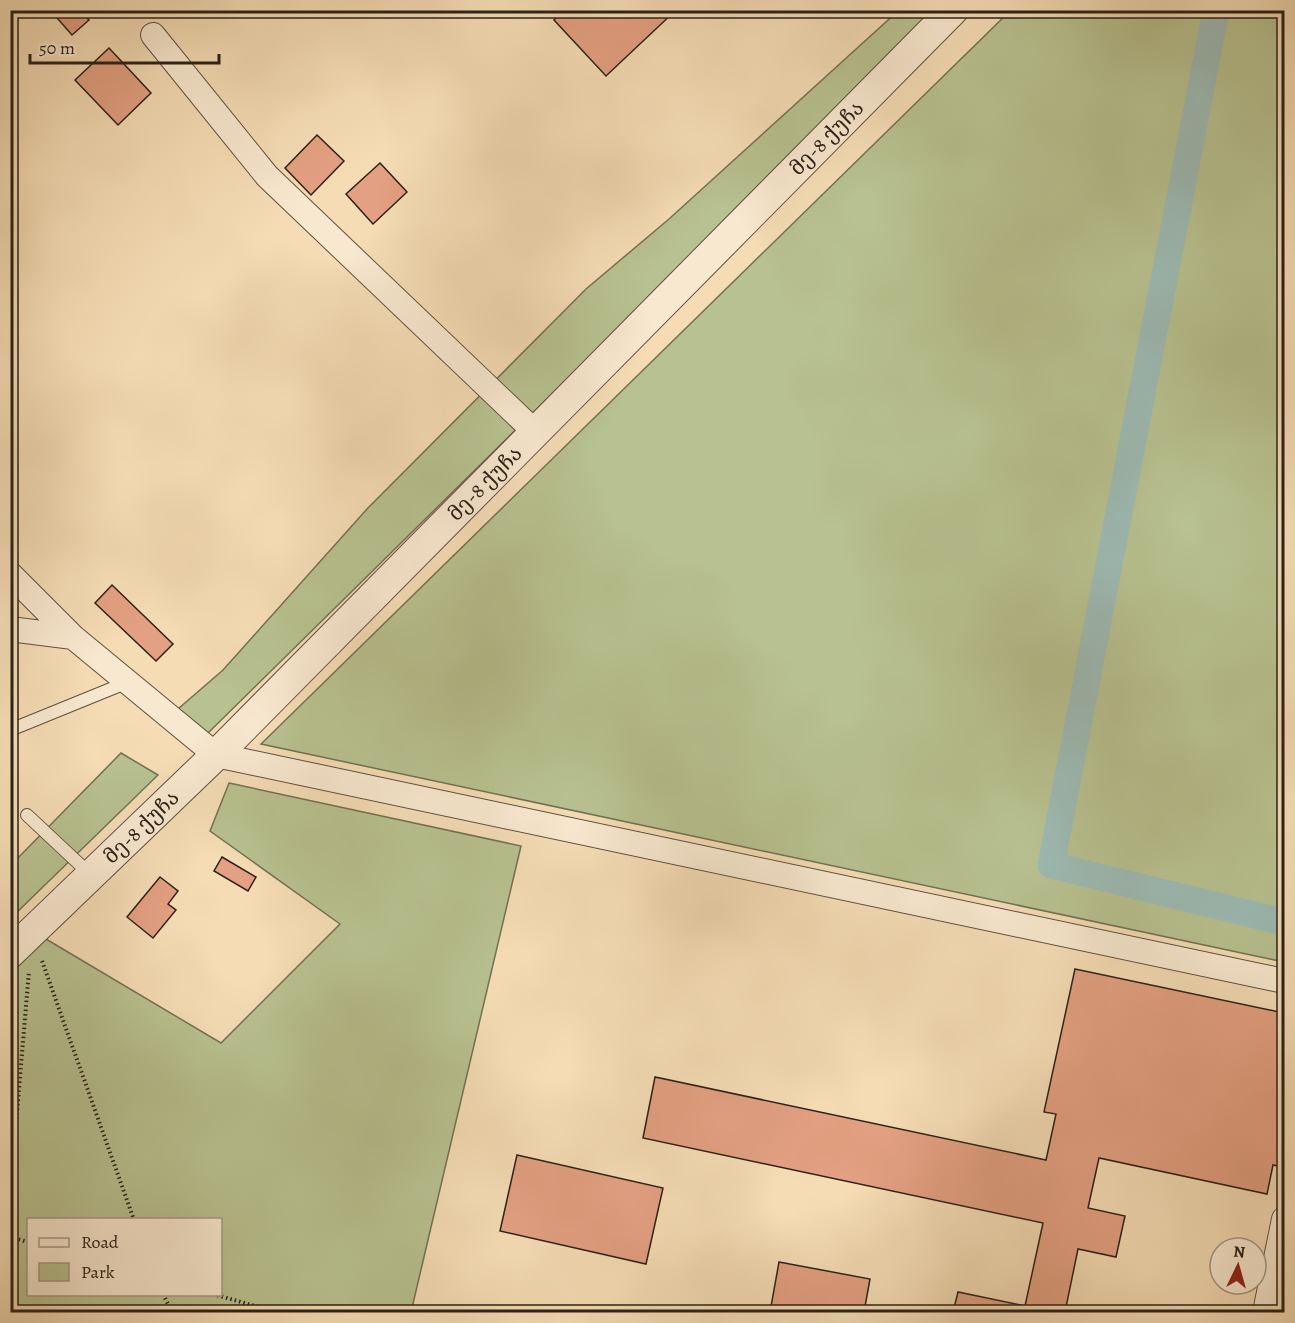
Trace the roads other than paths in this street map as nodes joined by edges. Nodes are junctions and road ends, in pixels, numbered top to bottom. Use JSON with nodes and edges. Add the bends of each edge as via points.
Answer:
{"nodes":[{"id":1,"x":953,"y":10,"type":"edge"},
{"id":2,"x":153,"y":35,"type":"dead end"},
{"id":3,"x":535,"y":432,"type":"junction"},
{"id":4,"x":10,"y":574,"type":"edge"},
{"id":5,"x":10,"y":629,"type":"edge"},
{"id":6,"x":74,"y":637,"type":"junction"},
{"id":7,"x":128,"y":682,"type":"junction"},
{"id":8,"x":10,"y":730,"type":"edge"},
{"id":9,"x":216,"y":755,"type":"junction"},
{"id":10,"x":27,"y":815,"type":"dead end"},
{"id":11,"x":91,"y":875,"type":"junction"},
{"id":12,"x":10,"y":952,"type":"edge"},
{"id":13,"x":1284,"y":981,"type":"edge"},
{"id":14,"x":1284,"y":1219,"type":"edge"},
{"id":15,"x":1265,"y":1312,"type":"edge"}],
"edges":[{"from":1,"to":3,"type":"street","name":"მე-8 ქუჩა"},
{"from":2,"to":3,"type":"street","via":[[267,176]]},
{"from":3,"to":9,"type":"street","name":"მე-8 ქუჩა"},
{"from":4,"to":6,"type":"street"},
{"from":5,"to":6,"type":"street"},
{"from":6,"to":7,"type":"street"},
{"from":7,"to":8,"type":"lane"},
{"from":7,"to":9,"type":"street"},
{"from":9,"to":11,"type":"street","name":"მე-8 ქუჩა"},
{"from":9,"to":13,"type":"street"},
{"from":10,"to":11,"type":"lane"},
{"from":11,"to":12,"type":"street","name":"მე-8 ქუჩა"},
{"from":14,"to":15,"type":"street"}]}
